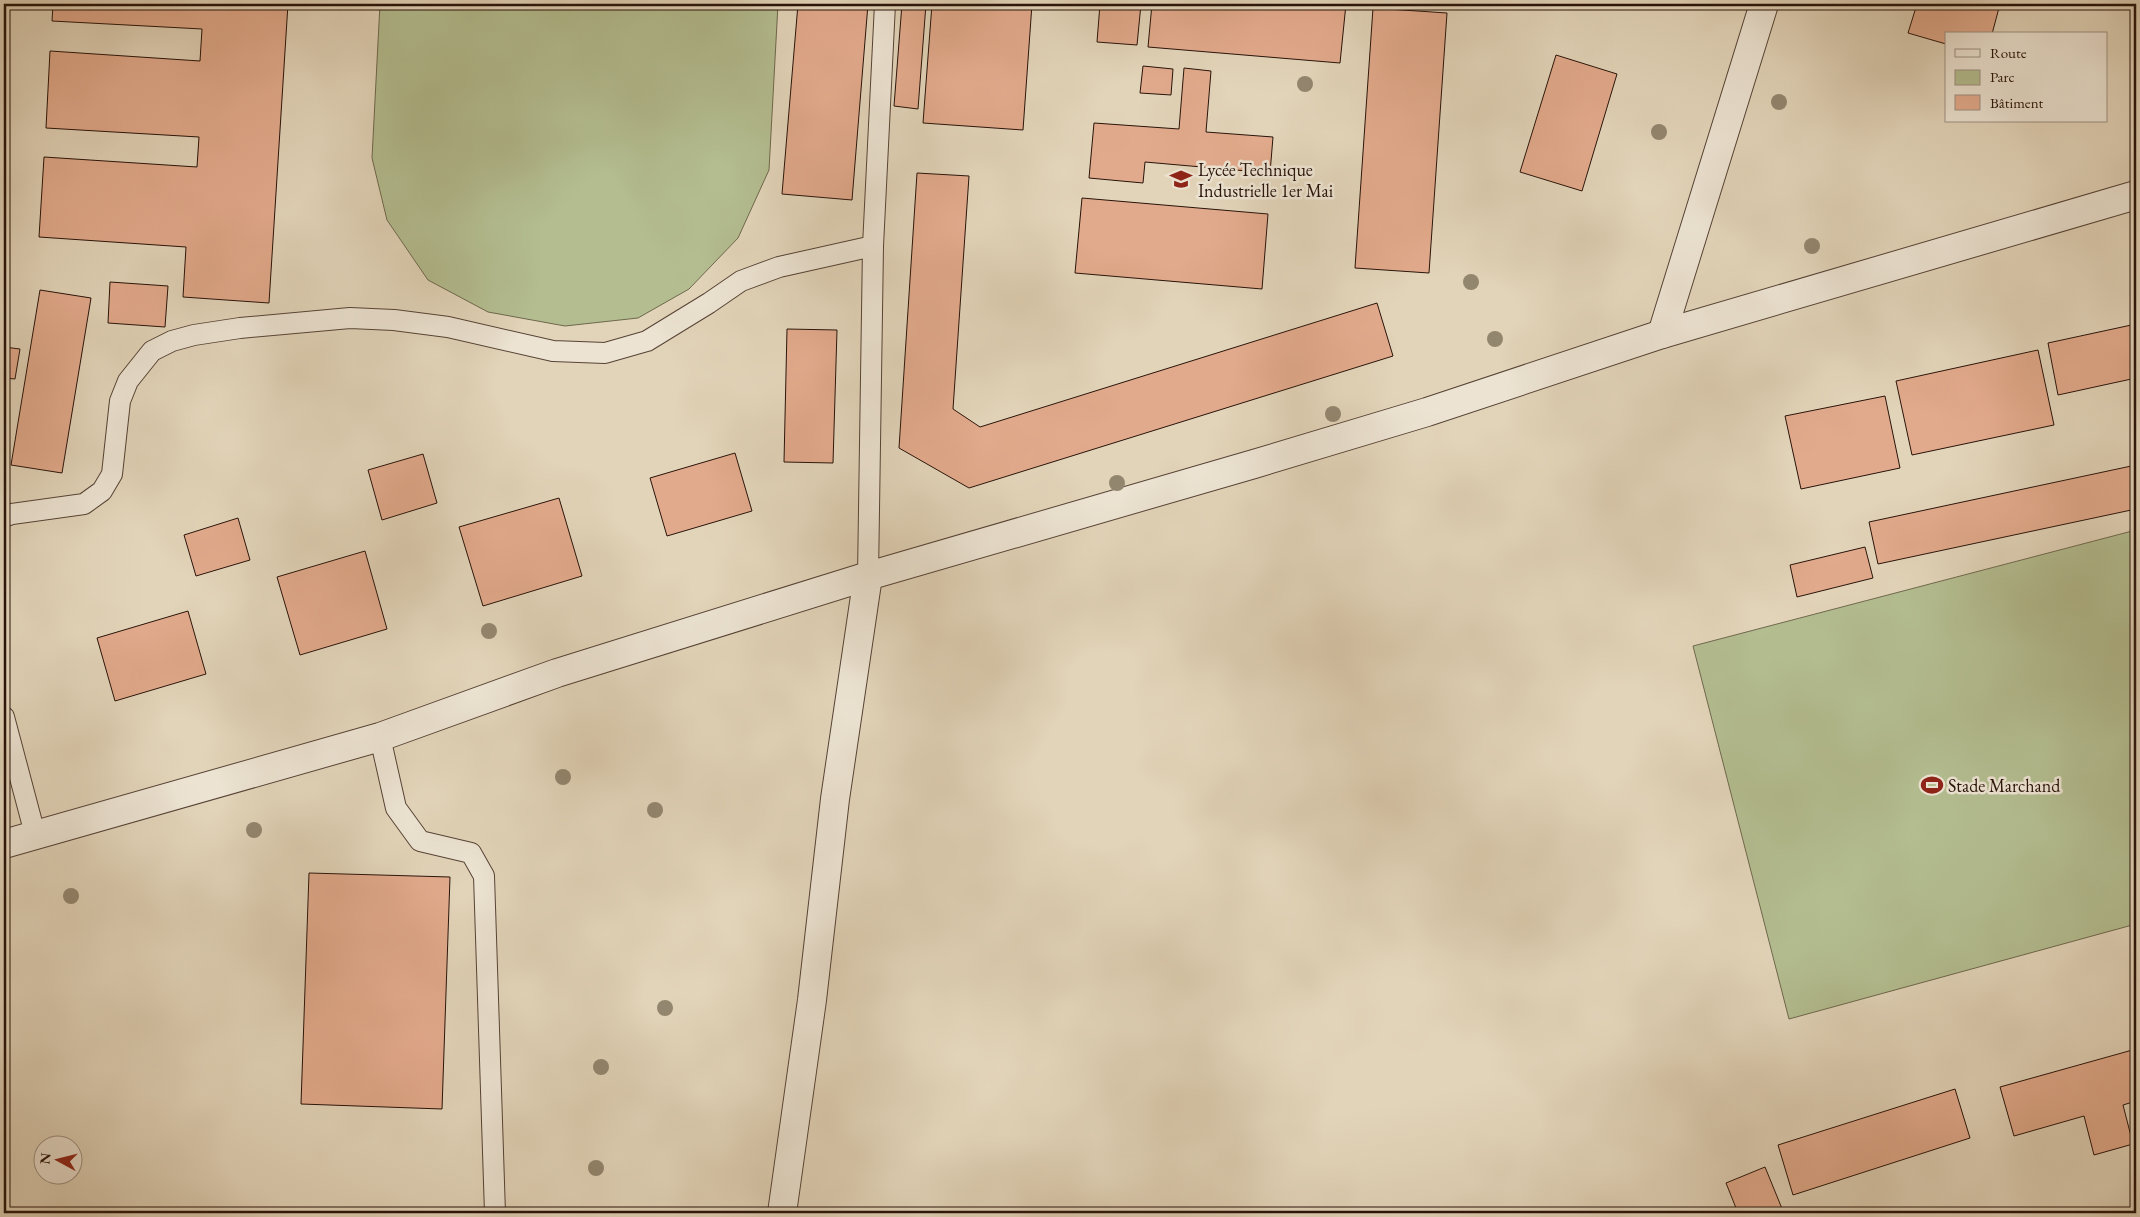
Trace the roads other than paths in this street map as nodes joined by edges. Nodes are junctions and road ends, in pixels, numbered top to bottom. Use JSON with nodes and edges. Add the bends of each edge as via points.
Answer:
{"nodes":[{"id":1,"x":886,"y":4,"type":"edge"},
{"id":2,"x":1764,"y":4,"type":"edge"},
{"id":3,"x":2136,"y":195,"type":"edge"},
{"id":4,"x":873,"y":246,"type":"junction"},
{"id":5,"x":1662,"y":334,"type":"junction"},
{"id":6,"x":4,"y":517,"type":"edge"},
{"id":7,"x":868,"y":576,"type":"junction"},
{"id":8,"x":4,"y":716,"type":"edge"},
{"id":9,"x":380,"y":737,"type":"junction"},
{"id":10,"x":35,"y":834,"type":"junction"},
{"id":11,"x":4,"y":844,"type":"edge"},
{"id":12,"x":495,"y":1213,"type":"edge"},
{"id":13,"x":782,"y":1213,"type":"edge"}],
"edges":[{"from":1,"to":4,"type":"lane"},
{"from":2,"to":5,"type":"street"},
{"from":3,"to":5,"type":"street"},
{"from":4,"to":6,"type":"lane","via":[[779,267],[741,281],[647,341],[605,353],[553,351],[448,327],[350,318],[194,335],[152,351],[128,381],[120,401],[112,474],[102,491],[84,504]]},
{"from":4,"to":7,"type":"lane"},
{"from":5,"to":7,"type":"street","via":[[1400,420]]},
{"from":7,"to":9,"type":"street","via":[[557,673]]},
{"from":7,"to":13,"type":"street","via":[[835,799],[812,1000]]},
{"from":8,"to":10,"type":"lane"},
{"from":9,"to":10,"type":"street"},
{"from":9,"to":12,"type":"lane","via":[[396,808],[420,841],[471,852],[484,876]]},
{"from":10,"to":11,"type":"street"}]}
